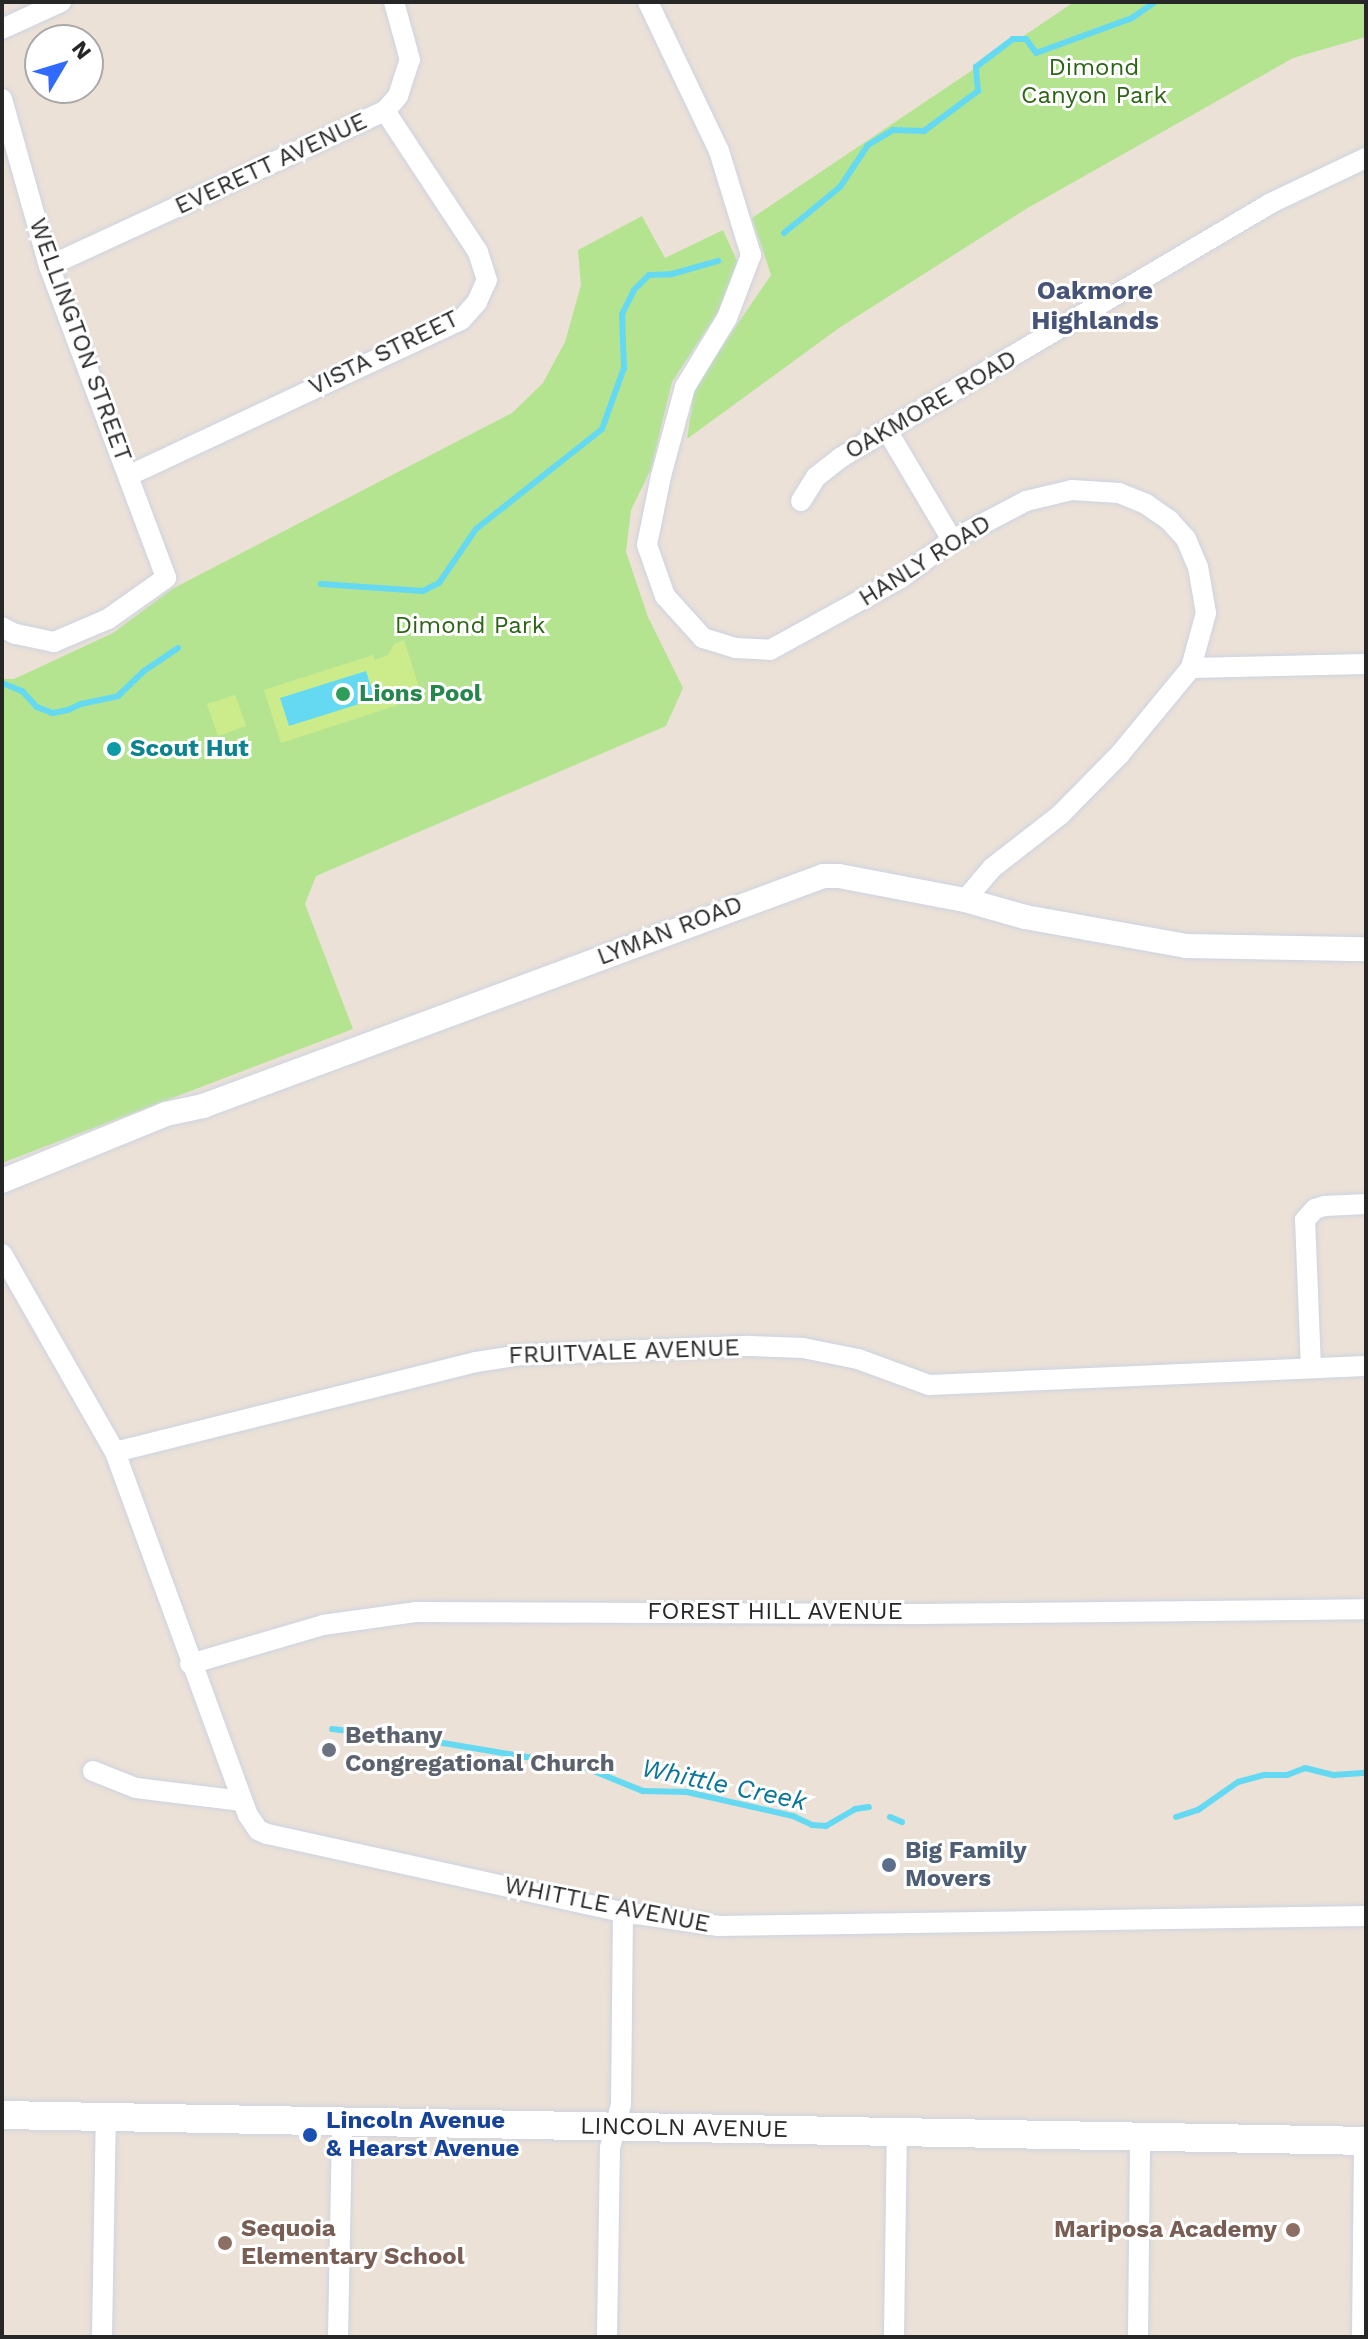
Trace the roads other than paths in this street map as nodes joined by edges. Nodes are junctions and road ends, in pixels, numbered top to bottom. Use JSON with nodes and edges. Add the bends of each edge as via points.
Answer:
{"nodes":[{"id":1,"x":61,"y":2,"type":"edge"},
{"id":2,"x":394,"y":2,"type":"edge"},
{"id":3,"x":648,"y":2,"type":"edge"},
{"id":4,"x":2,"y":29,"type":"edge"},
{"id":5,"x":2,"y":99,"type":"edge"},
{"id":6,"x":385,"y":111,"type":"junction"},
{"id":7,"x":1366,"y":158,"type":"edge"},
{"id":8,"x":49,"y":266,"type":"junction"},
{"id":9,"x":888,"y":432,"type":"junction"},
{"id":10,"x":130,"y":475,"type":"junction"},
{"id":11,"x":801,"y":501,"type":"dead end"},
{"id":12,"x":952,"y":540,"type":"junction"},
{"id":13,"x":2,"y":627,"type":"edge"},
{"id":14,"x":1366,"y":664,"type":"edge"},
{"id":15,"x":1191,"y":668,"type":"junction"},
{"id":16,"x":965,"y":900,"type":"junction"},
{"id":17,"x":1366,"y":949,"type":"edge"},
{"id":18,"x":2,"y":1181,"type":"edge"},
{"id":19,"x":1366,"y":1204,"type":"edge"},
{"id":20,"x":2,"y":1254,"type":"edge"},
{"id":21,"x":1366,"y":1366,"type":"edge"},
{"id":22,"x":1311,"y":1368,"type":"junction"},
{"id":23,"x":115,"y":1452,"type":"junction"},
{"id":24,"x":1366,"y":1609,"type":"edge"},
{"id":25,"x":190,"y":1664,"type":"junction"},
{"id":26,"x":93,"y":1771,"type":"dead end"},
{"id":27,"x":242,"y":1801,"type":"junction"},
{"id":28,"x":623,"y":1912,"type":"junction"},
{"id":29,"x":1366,"y":1916,"type":"edge"},
{"id":30,"x":2,"y":2115,"type":"edge"},
{"id":31,"x":106,"y":2117,"type":"junction"},
{"id":32,"x":342,"y":2122,"type":"junction"},
{"id":33,"x":616,"y":2126,"type":"junction"},
{"id":34,"x":897,"y":2133,"type":"junction"},
{"id":35,"x":1140,"y":2137,"type":"junction"},
{"id":36,"x":1365,"y":2141,"type":"edge"},
{"id":37,"x":102,"y":2337,"type":"edge"},
{"id":38,"x":338,"y":2337,"type":"edge"},
{"id":39,"x":607,"y":2337,"type":"edge"},
{"id":40,"x":894,"y":2337,"type":"edge"},
{"id":41,"x":1138,"y":2337,"type":"edge"},
{"id":42,"x":1362,"y":2337,"type":"edge"}],
"edges":[{"from":1,"to":4,"type":"street"},
{"from":2,"to":6,"type":"street","name":"EVERETT AVENUE","via":[[410,60],[398,96]]},
{"from":3,"to":12,"type":"street","name":"HANLY ROAD","via":[[719,151],[751,255],[727,318],[685,387],[661,476],[647,545],[665,596],[703,638],[735,648],[770,650],[901,578]]},
{"from":5,"to":8,"type":"street","name":"WELLINGTON STREET"},
{"from":6,"to":8,"type":"street","name":"EVERETT AVENUE"},
{"from":6,"to":10,"type":"street","name":"VISTA STREET","via":[[478,252],[487,280],[477,302],[461,320]]},
{"from":7,"to":9,"type":"street","name":"OAKMORE ROAD","via":[[1269,204]]},
{"from":8,"to":10,"type":"street","name":"WELLINGTON STREET"},
{"from":9,"to":11,"type":"street","name":"OAKMORE ROAD","via":[[816,477]]},
{"from":9,"to":12,"type":"street"},
{"from":10,"to":13,"type":"street","name":"WELLINGTON STREET","via":[[166,578],[108,619],[54,642]]},
{"from":12,"to":15,"type":"street","name":"HANLY ROAD","via":[[1026,501],[1072,490],[1119,493],[1146,504],[1186,539],[1198,567],[1206,613]]},
{"from":14,"to":15,"type":"street"},
{"from":15,"to":16,"type":"street","via":[[1120,754],[1060,815],[992,868]]},
{"from":16,"to":17,"type":"street","name":"LYMAN ROAD","via":[[1025,917],[1186,946]]},
{"from":16,"to":18,"type":"street","name":"LYMAN ROAD","via":[[839,876],[809,879],[203,1106],[166,1114]]},
{"from":19,"to":22,"type":"street","via":[[1324,1206],[1305,1220]]},
{"from":20,"to":23,"type":"street"},
{"from":21,"to":22,"type":"street","name":"FRUITVALE AVENUE"},
{"from":22,"to":23,"type":"street","name":"FRUITVALE AVENUE","via":[[929,1385],[858,1359],[803,1348],[522,1355]]},
{"from":23,"to":25,"type":"street","name":"WHITTLE AVENUE"},
{"from":24,"to":25,"type":"street","name":"FOREST HILL AVENUE","via":[[921,1614],[427,1611],[323,1625]]},
{"from":25,"to":27,"type":"street","name":"WHITTLE AVENUE"},
{"from":26,"to":27,"type":"street","via":[[136,1788]]},
{"from":27,"to":28,"type":"street","name":"WHITTLE AVENUE","via":[[252,1823],[267,1834]]},
{"from":28,"to":29,"type":"street","name":"WHITTLE AVENUE","via":[[719,1926]]},
{"from":28,"to":33,"type":"street","via":[[621,2104]]},
{"from":30,"to":31,"type":"main road","name":"LINCOLN AVENUE"},
{"from":31,"to":32,"type":"main road","name":"LINCOLN AVENUE"},
{"from":31,"to":37,"type":"street"},
{"from":32,"to":33,"type":"main road","name":"LINCOLN AVENUE"},
{"from":32,"to":38,"type":"street"},
{"from":33,"to":34,"type":"main road","name":"LINCOLN AVENUE"},
{"from":33,"to":39,"type":"street","via":[[610,2148]]},
{"from":34,"to":35,"type":"main road","name":"LINCOLN AVENUE"},
{"from":34,"to":40,"type":"street"},
{"from":35,"to":36,"type":"main road","name":"LINCOLN AVENUE"},
{"from":35,"to":41,"type":"street"},
{"from":36,"to":42,"type":"street"}]}
